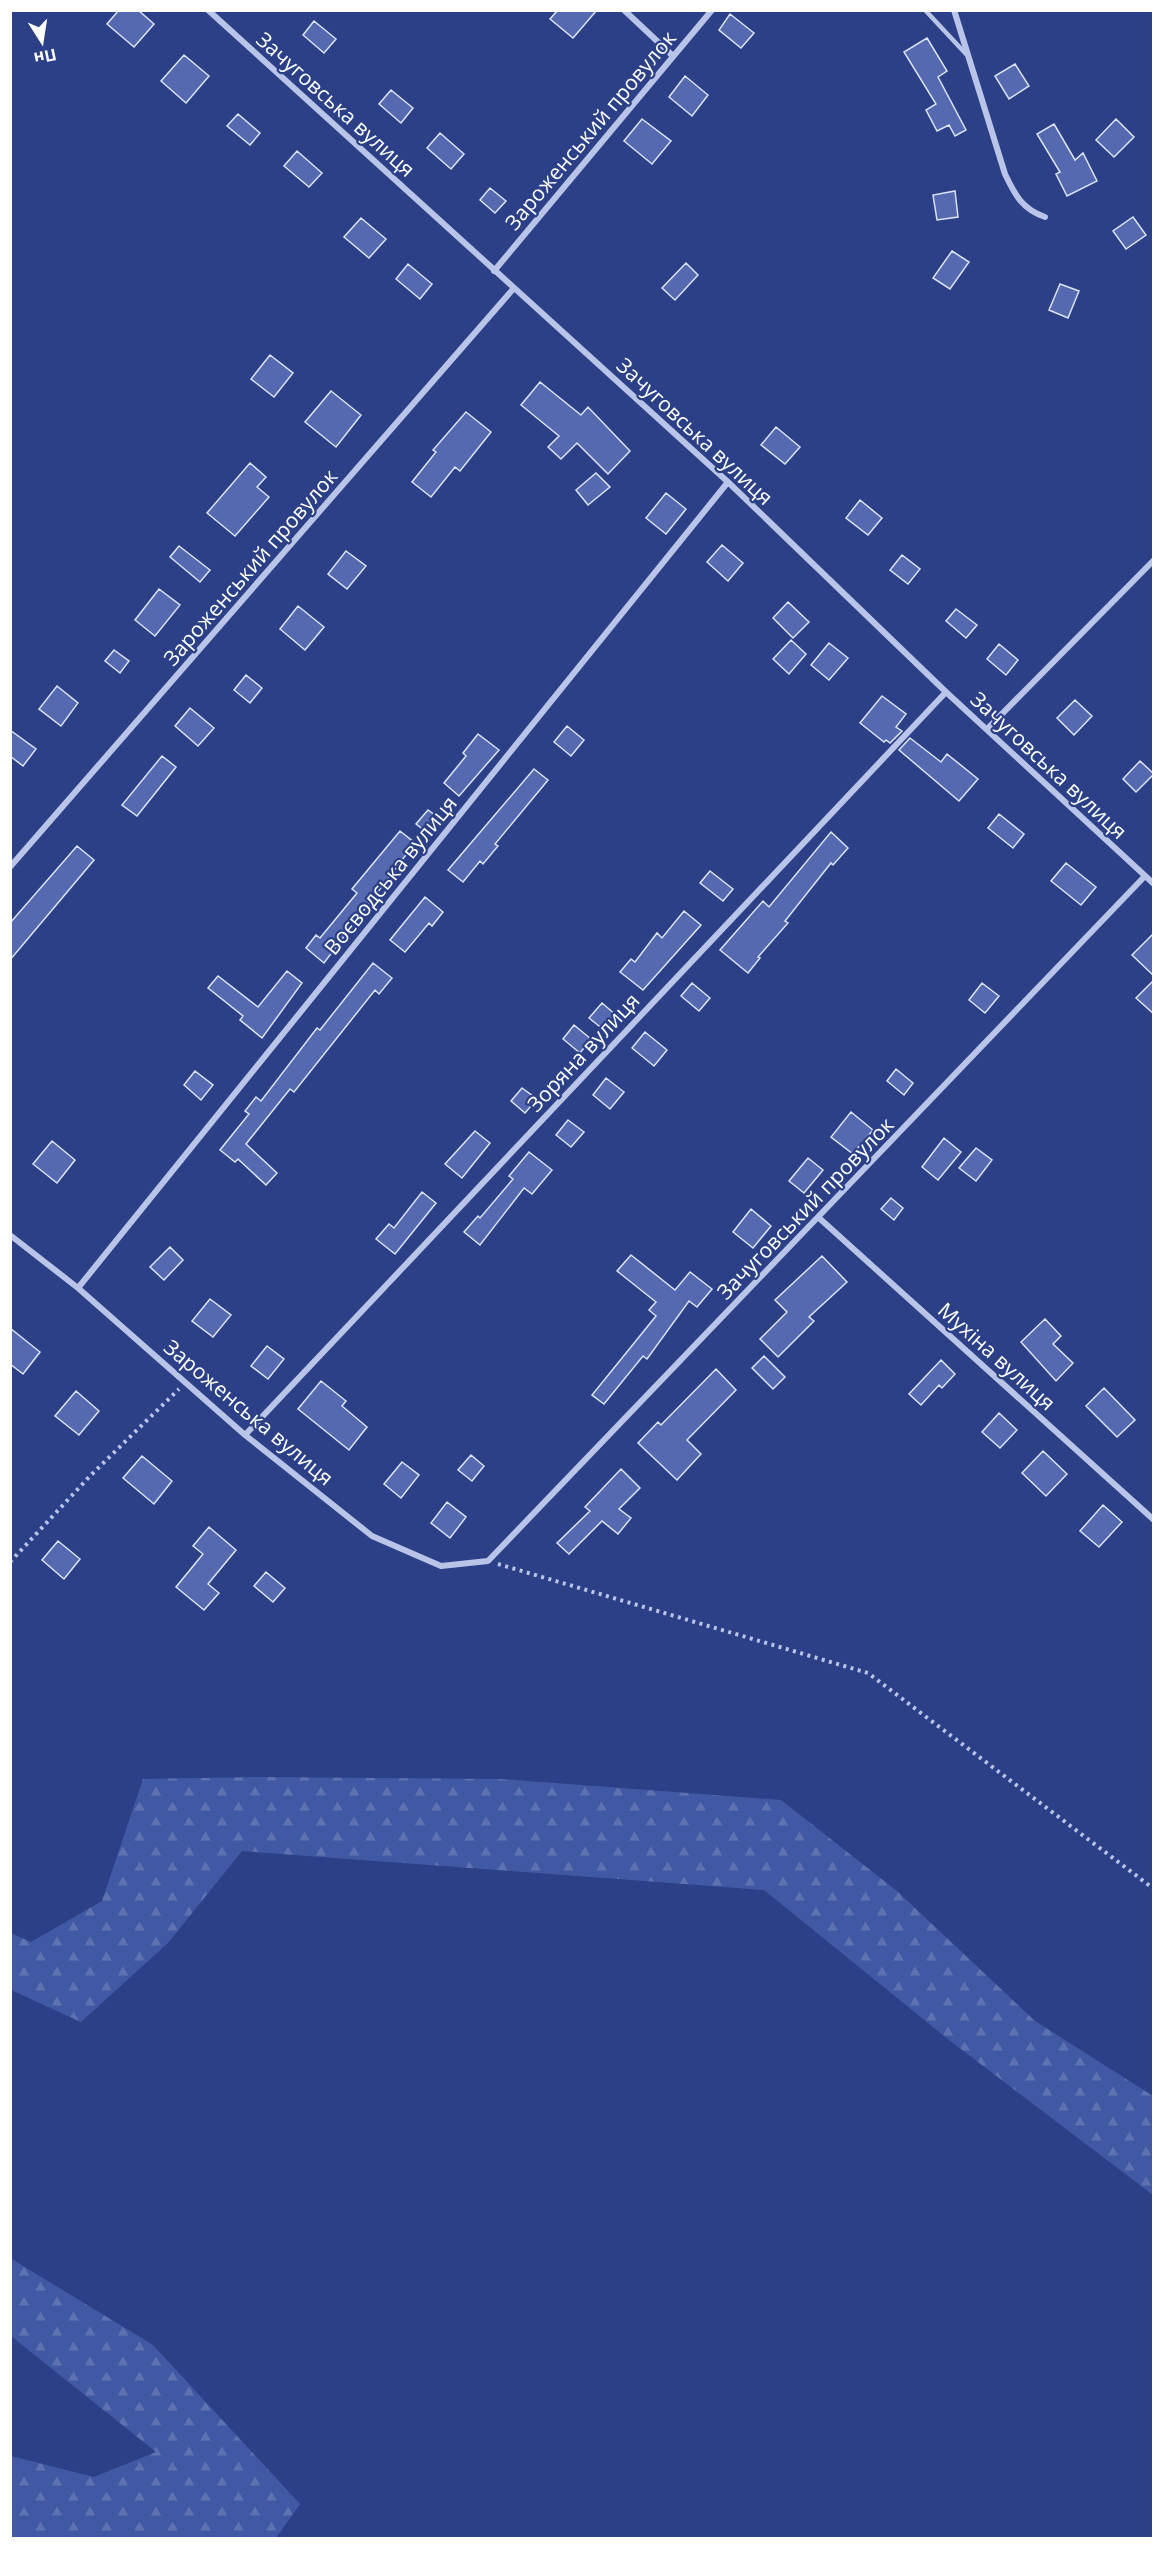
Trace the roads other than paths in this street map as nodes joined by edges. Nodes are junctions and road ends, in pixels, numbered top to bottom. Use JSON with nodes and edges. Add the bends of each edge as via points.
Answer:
{"nodes":[{"id":1,"x":208,"y":10,"type":"edge"},
{"id":2,"x":624,"y":10,"type":"edge"},
{"id":3,"x":712,"y":10,"type":"edge"},
{"id":4,"x":925,"y":10,"type":"edge"},
{"id":5,"x":954,"y":10,"type":"edge"},
{"id":6,"x":673,"y":56,"type":"junction"},
{"id":7,"x":968,"y":56,"type":"junction"},
{"id":8,"x":1045,"y":217,"type":"dead end"},
{"id":9,"x":494,"y":271,"type":"junction"},
{"id":10,"x":514,"y":288,"type":"junction"},
{"id":11,"x":728,"y":482,"type":"junction"},
{"id":12,"x":1154,"y":560,"type":"edge"},
{"id":13,"x":946,"y":692,"type":"junction"},
{"id":14,"x":987,"y":729,"type":"junction"},
{"id":15,"x":10,"y":867,"type":"edge"},
{"id":16,"x":1145,"y":876,"type":"junction"},
{"id":17,"x":1154,"y":884,"type":"edge"},
{"id":18,"x":818,"y":1217,"type":"junction"},
{"id":19,"x":10,"y":1235,"type":"edge"},
{"id":20,"x":78,"y":1288,"type":"junction"},
{"id":21,"x":245,"y":1435,"type":"junction"},
{"id":22,"x":1154,"y":1520,"type":"edge"},
{"id":23,"x":488,"y":1562,"type":"joint"}],
"edges":[{"from":1,"to":9,"type":"street","name":"Зачуговська вулиця"},
{"from":2,"to":6,"type":"street"},
{"from":3,"to":6,"type":"street","name":"Зароженський провулок"},
{"from":4,"to":7,"type":"lane"},
{"from":5,"to":7,"type":"street"},
{"from":6,"to":9,"type":"street","name":"Зароженський провулок"},
{"from":7,"to":8,"type":"street","via":[[1016,198],[1031,212]]},
{"from":9,"to":10,"type":"street","name":"Зачуговська вулиця"},
{"from":10,"to":11,"type":"street","name":"Зачуговська вулиця"},
{"from":10,"to":15,"type":"street","name":"Зароженський провулок"},
{"from":11,"to":13,"type":"street","name":"Зачуговська вулиця"},
{"from":11,"to":20,"type":"street","name":"Воєводська вулиця"},
{"from":12,"to":14,"type":"street"},
{"from":13,"to":14,"type":"street","name":"Зачуговська вулиця"},
{"from":13,"to":21,"type":"street","name":"Зоряна вулиця"},
{"from":14,"to":16,"type":"street","name":"Зачуговська вулиця"},
{"from":16,"to":17,"type":"street","name":"Зачуговська вулиця"},
{"from":16,"to":18,"type":"street","name":"Зачуговський провулок"},
{"from":18,"to":22,"type":"street","name":"Мухіна вулиця"},
{"from":18,"to":23,"type":"street","name":"Зачуговський провулок"},
{"from":19,"to":20,"type":"street","name":"Зароженська вулиця"},
{"from":20,"to":21,"type":"street","name":"Зароженська вулиця"},
{"from":21,"to":23,"type":"street","name":"Зароженська вулиця","via":[[372,1536],[441,1566]]}]}
